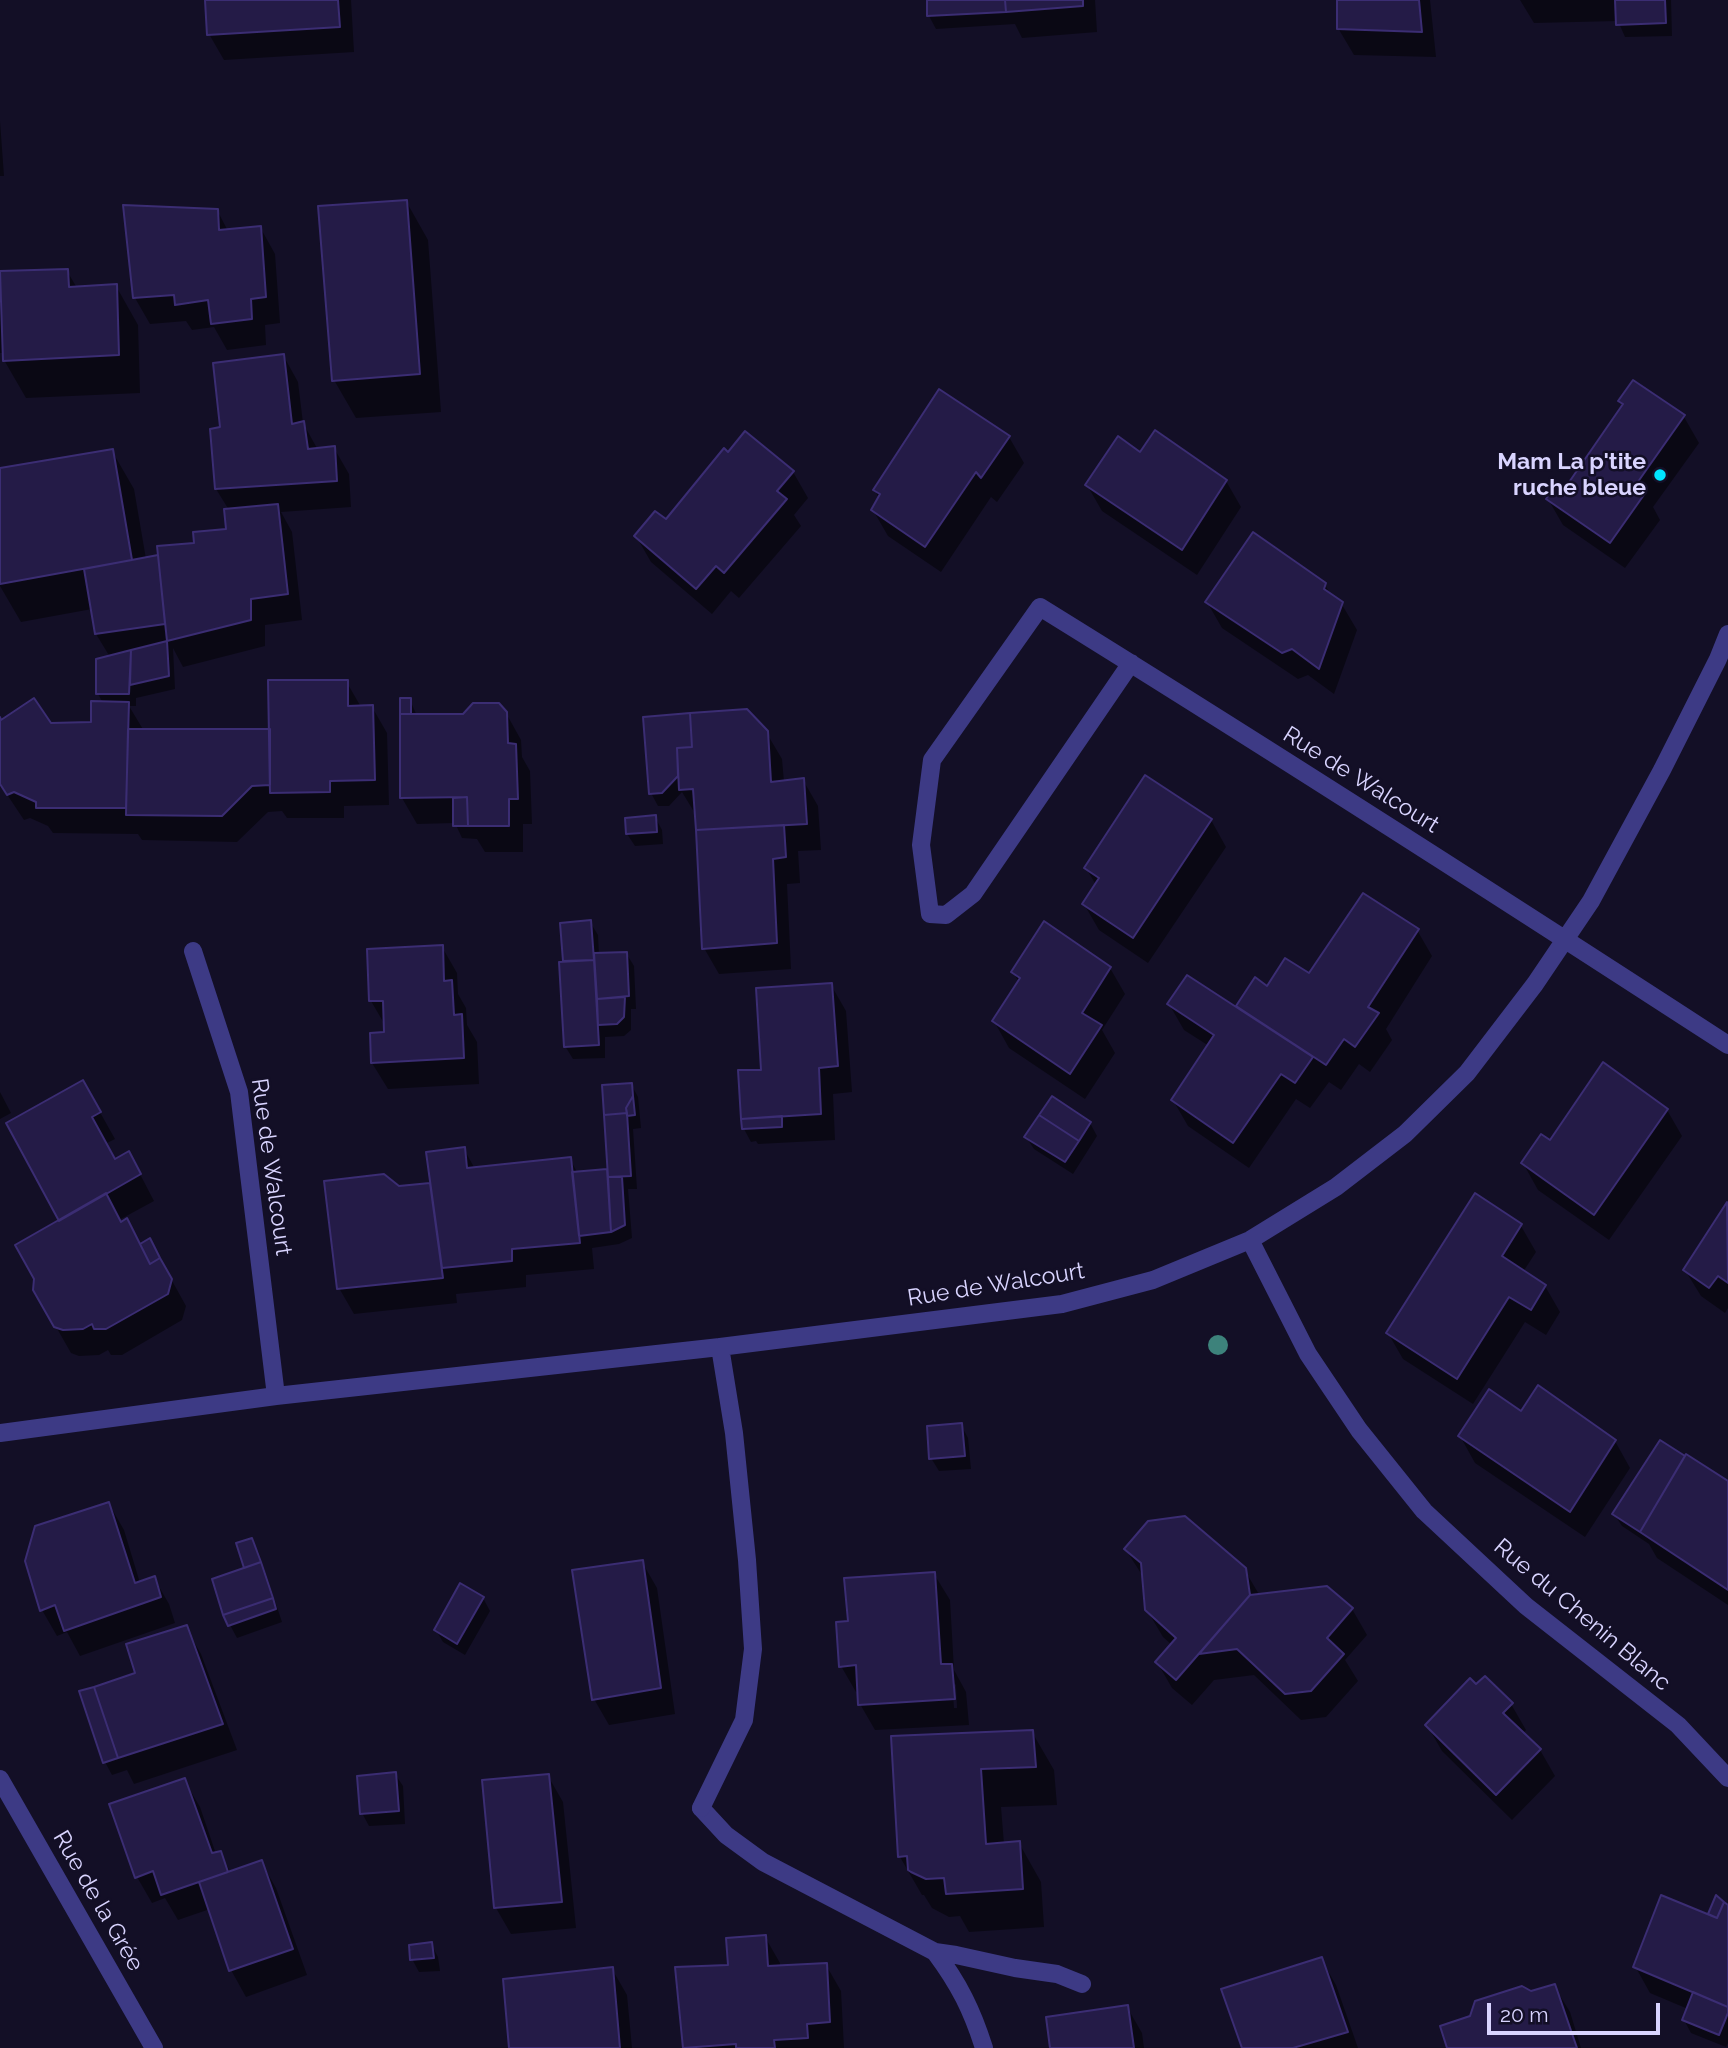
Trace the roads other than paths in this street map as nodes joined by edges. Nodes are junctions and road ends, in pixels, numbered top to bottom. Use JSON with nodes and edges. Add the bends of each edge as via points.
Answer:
{"nodes":[{"id":1,"x":1728,"y":634,"type":"edge"},
{"id":2,"x":1131,"y":663,"type":"junction"},
{"id":3,"x":1565,"y":939,"type":"junction"},
{"id":4,"x":193,"y":951,"type":"dead end"},
{"id":5,"x":1728,"y":1045,"type":"edge"},
{"id":6,"x":1250,"y":1240,"type":"junction"},
{"id":7,"x":720,"y":1347,"type":"junction"},
{"id":8,"x":276,"y":1396,"type":"junction"},
{"id":9,"x":0,"y":1433,"type":"edge"},
{"id":10,"x":1728,"y":1778,"type":"edge"},
{"id":11,"x":0,"y":1779,"type":"edge"},
{"id":12,"x":935,"y":1952,"type":"junction"},
{"id":13,"x":1082,"y":1984,"type":"dead end"},
{"id":14,"x":154,"y":2048,"type":"edge"},
{"id":15,"x":984,"y":2048,"type":"edge"}],
"edges":[{"from":1,"to":3,"type":"street","name":"Rue de Walcourt","via":[[1662,770],[1591,901]]},
{"from":2,"to":2,"type":"street","name":"Rue de Walcourt","via":[[1040,607],[932,760],[921,845],[930,914],[946,915],[973,894]]},
{"from":2,"to":3,"type":"street","name":"Rue de Walcourt"},
{"from":3,"to":5,"type":"street"},
{"from":3,"to":6,"type":"street","name":"Rue de Walcourt","via":[[1467,1073],[1405,1133],[1336,1188]]},
{"from":4,"to":8,"type":"street","name":"Rue de Walcourt","via":[[239,1092]]},
{"from":6,"to":7,"type":"street","name":"Rue de Walcourt","via":[[1153,1280],[1062,1304]]},
{"from":6,"to":10,"type":"street","name":"Rue du Chenin Blanc","via":[[1308,1354],[1359,1430],[1424,1511],[1526,1606],[1678,1725]]},
{"from":7,"to":8,"type":"street","name":"Rue de Walcourt"},
{"from":7,"to":12,"type":"street","via":[[734,1433],[753,1649],[744,1720],[701,1808],[726,1835],[763,1862]]},
{"from":8,"to":9,"type":"street","name":"Rue de Walcourt"},
{"from":11,"to":14,"type":"street","name":"Rue de la Grée"},
{"from":12,"to":13,"type":"street","via":[[1058,1974]]},
{"from":12,"to":15,"type":"street","via":[[973,2015]]}]}
